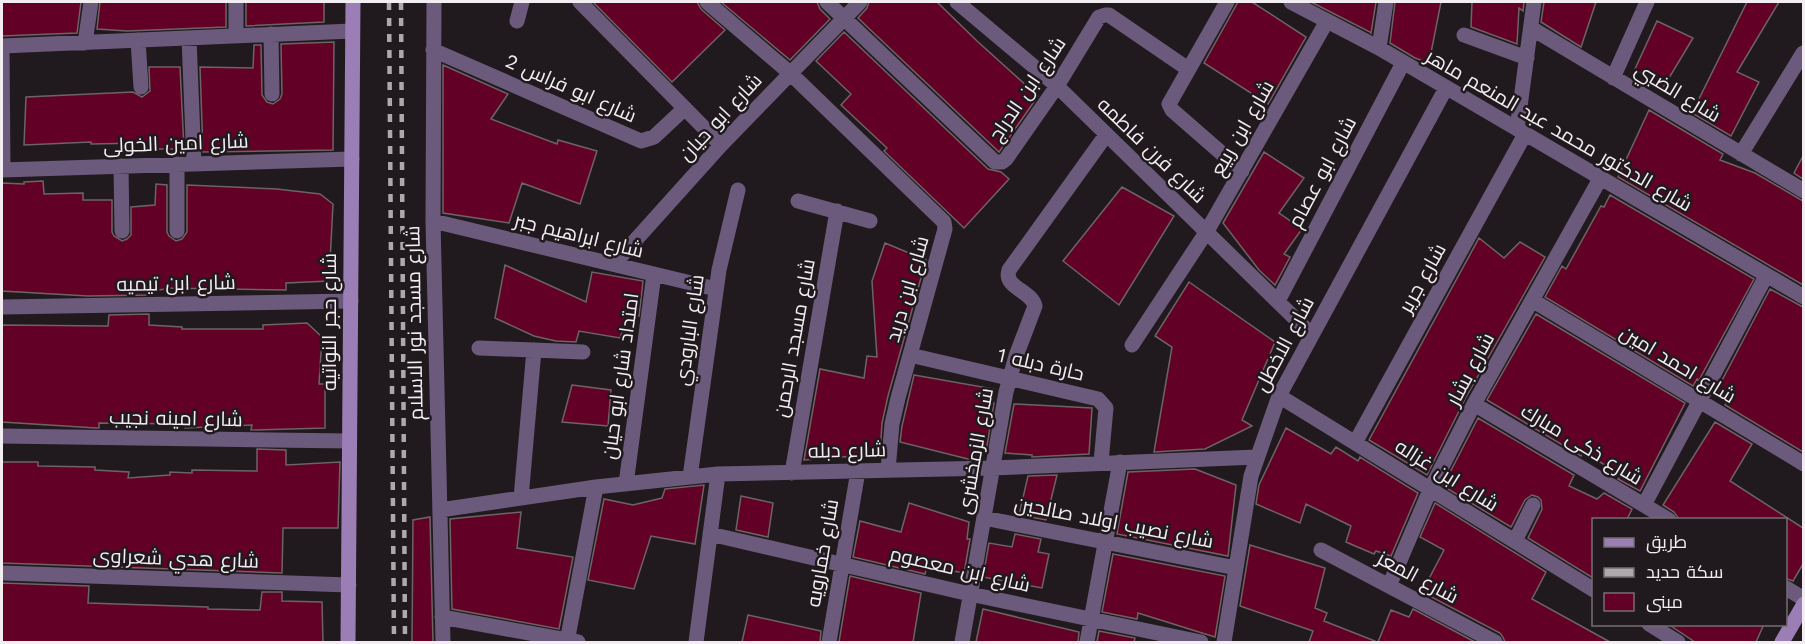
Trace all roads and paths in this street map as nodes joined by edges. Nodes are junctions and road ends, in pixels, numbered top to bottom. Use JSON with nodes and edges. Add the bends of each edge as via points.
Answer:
{"nodes":[{"id":1,"x":91,"y":2,"type":"edge"},
{"id":2,"x":236,"y":2,"type":"edge"},
{"id":3,"x":352,"y":2,"type":"edge"},
{"id":4,"x":434,"y":2,"type":"edge"},
{"id":5,"x":522,"y":2,"type":"edge"},
{"id":6,"x":580,"y":2,"type":"edge"},
{"id":7,"x":707,"y":2,"type":"edge"},
{"id":8,"x":827,"y":2,"type":"edge"},
{"id":9,"x":860,"y":2,"type":"edge"},
{"id":10,"x":957,"y":2,"type":"edge"},
{"id":11,"x":1227,"y":2,"type":"edge"},
{"id":12,"x":1291,"y":2,"type":"edge"},
{"id":13,"x":1386,"y":2,"type":"edge"},
{"id":14,"x":1534,"y":2,"type":"edge"},
{"id":15,"x":1647,"y":2,"type":"edge"},
{"id":16,"x":845,"y":17,"type":"junction"},
{"id":17,"x":517,"y":21,"type":"dead end"},
{"id":18,"x":1327,"y":21,"type":"junction"},
{"id":19,"x":1531,"y":28,"type":"junction"},
{"id":20,"x":352,"y":31,"type":"junction"},
{"id":21,"x":271,"y":34,"type":"junction"},
{"id":22,"x":1464,"y":35,"type":"dead end"},
{"id":23,"x":236,"y":36,"type":"junction"},
{"id":24,"x":189,"y":38,"type":"junction"},
{"id":25,"x":138,"y":40,"type":"junction"},
{"id":26,"x":85,"y":43,"type":"junction"},
{"id":27,"x":2,"y":46,"type":"edge"},
{"id":28,"x":1379,"y":48,"type":"junction"},
{"id":29,"x":433,"y":50,"type":"junction"},
{"id":30,"x":1803,"y":53,"type":"edge"},
{"id":31,"x":1527,"y":58,"type":"junction"},
{"id":32,"x":1403,"y":63,"type":"junction"},
{"id":33,"x":1188,"y":69,"type":"junction"},
{"id":34,"x":790,"y":73,"type":"junction"},
{"id":35,"x":1613,"y":78,"type":"junction"},
{"id":36,"x":1057,"y":86,"type":"junction"},
{"id":37,"x":141,"y":87,"type":"dead end"},
{"id":38,"x":1446,"y":88,"type":"junction"},
{"id":39,"x":272,"y":94,"type":"dead end"},
{"id":40,"x":685,"y":108,"type":"junction"},
{"id":41,"x":1521,"y":132,"type":"junction"},
{"id":42,"x":1106,"y":135,"type":"junction"},
{"id":43,"x":721,"y":145,"type":"junction"},
{"id":44,"x":1741,"y":154,"type":"junction"},
{"id":45,"x":352,"y":159,"type":"junction"},
{"id":46,"x":177,"y":164,"type":"junction"},
{"id":47,"x":194,"y":164,"type":"junction"},
{"id":48,"x":121,"y":166,"type":"junction"},
{"id":49,"x":2,"y":170,"type":"edge"},
{"id":50,"x":1242,"y":171,"type":"junction"},
{"id":51,"x":1600,"y":179,"type":"junction"},
{"id":52,"x":738,"y":190,"type":"dead end"},
{"id":53,"x":1803,"y":191,"type":"edge"},
{"id":54,"x":798,"y":201,"type":"dead end"},
{"id":55,"x":837,"y":211,"type":"junction"},
{"id":56,"x":870,"y":220,"type":"dead end"},
{"id":57,"x":433,"y":221,"type":"junction"},
{"id":58,"x":122,"y":231,"type":"dead end"},
{"id":59,"x":177,"y":231,"type":"dead end"},
{"id":60,"x":1207,"y":231,"type":"junction"},
{"id":61,"x":614,"y":264,"type":"junction"},
{"id":62,"x":654,"y":274,"type":"junction"},
{"id":63,"x":1766,"y":276,"type":"junction"},
{"id":64,"x":716,"y":289,"type":"junction"},
{"id":65,"x":1803,"y":297,"type":"edge"},
{"id":66,"x":1532,"y":300,"type":"junction"},
{"id":67,"x":351,"y":301,"type":"junction"},
{"id":68,"x":1278,"y":301,"type":"junction"},
{"id":69,"x":2,"y":307,"type":"edge"},
{"id":70,"x":1312,"y":335,"type":"junction"},
{"id":71,"x":1132,"y":345,"type":"dead end"},
{"id":72,"x":479,"y":348,"type":"dead end"},
{"id":73,"x":534,"y":350,"type":"junction"},
{"id":74,"x":583,"y":352,"type":"dead end"},
{"id":75,"x":910,"y":355,"type":"junction"},
{"id":76,"x":1010,"y":378,"type":"junction"},
{"id":77,"x":1279,"y":396,"type":"junction"},
{"id":78,"x":1700,"y":401,"type":"junction"},
{"id":79,"x":1474,"y":404,"type":"junction"},
{"id":80,"x":2,"y":436,"type":"edge"},
{"id":81,"x":349,"y":441,"type":"junction"},
{"id":82,"x":1355,"y":442,"type":"junction"},
{"id":83,"x":1257,"y":457,"type":"junction"},
{"id":84,"x":1101,"y":462,"type":"junction"},
{"id":85,"x":1120,"y":462,"type":"junction"},
{"id":86,"x":1803,"y":464,"type":"edge"},
{"id":87,"x":992,"y":468,"type":"junction"},
{"id":88,"x":888,"y":470,"type":"junction"},
{"id":89,"x":858,"y":471,"type":"junction"},
{"id":90,"x":792,"y":472,"type":"junction"},
{"id":91,"x":718,"y":474,"type":"junction"},
{"id":92,"x":690,"y":477,"type":"junction"},
{"id":93,"x":626,"y":484,"type":"junction"},
{"id":94,"x":596,"y":487,"type":"junction"},
{"id":95,"x":1430,"y":490,"type":"junction"},
{"id":96,"x":521,"y":498,"type":"junction"},
{"id":97,"x":1533,"y":505,"type":"dead end"},
{"id":98,"x":1644,"y":505,"type":"junction"},
{"id":99,"x":440,"y":510,"type":"junction"},
{"id":100,"x":984,"y":518,"type":"junction"},
{"id":101,"x":1667,"y":518,"type":"edge"},
{"id":102,"x":710,"y":534,"type":"junction"},
{"id":103,"x":1515,"y":541,"type":"junction"},
{"id":104,"x":1106,"y":542,"type":"junction"},
{"id":105,"x":1321,"y":550,"type":"dead end"},
{"id":106,"x":841,"y":564,"type":"junction"},
{"id":107,"x":1236,"y":568,"type":"junction"},
{"id":108,"x":2,"y":573,"type":"edge"},
{"id":109,"x":349,"y":585,"type":"junction"},
{"id":110,"x":1389,"y":586,"type":"junction"},
{"id":111,"x":1592,"y":589,"type":"edge"},
{"id":112,"x":1787,"y":589,"type":"edge"},
{"id":113,"x":970,"y":594,"type":"junction"},
{"id":114,"x":1803,"y":598,"type":"edge"},
{"id":115,"x":1803,"y":604,"type":"edge"},
{"id":116,"x":442,"y":617,"type":"junction"},
{"id":117,"x":1091,"y":619,"type":"junction"},
{"id":118,"x":1655,"y":626,"type":"edge"},
{"id":119,"x":348,"y":642,"type":"edge"},
{"id":120,"x":443,"y":642,"type":"edge"},
{"id":121,"x":571,"y":642,"type":"edge"},
{"id":122,"x":696,"y":642,"type":"edge"},
{"id":123,"x":829,"y":642,"type":"edge"},
{"id":124,"x":962,"y":642,"type":"edge"},
{"id":125,"x":1087,"y":642,"type":"edge"},
{"id":126,"x":1201,"y":642,"type":"edge"},
{"id":127,"x":1224,"y":642,"type":"edge"},
{"id":128,"x":1495,"y":642,"type":"edge"},
{"id":129,"x":1678,"y":642,"type":"edge"},
{"id":130,"x":1782,"y":642,"type":"edge"}],
"edges":[{"from":1,"to":26,"type":"street"},
{"from":2,"to":23,"type":"street"},
{"from":3,"to":20,"type":"street","name":"شارع حجر النواتيه"},
{"from":4,"to":29,"type":"street","name":"شارع مسجد نور الاسلام"},
{"from":5,"to":17,"type":"street"},
{"from":6,"to":40,"type":"street"},
{"from":7,"to":34,"type":"street"},
{"from":8,"to":16,"type":"street","name":"شارع ابن الدراج"},
{"from":9,"to":16,"type":"street","name":"شارع ابو حيان"},
{"from":10,"to":36,"type":"street","name":"شارع فرن فاطمه"},
{"from":11,"to":33,"type":"street"},
{"from":12,"to":18,"type":"street","name":"شارع الدكتور محمد عبد المنعم ماهر"},
{"from":13,"to":28,"type":"street"},
{"from":14,"to":19,"type":"street"},
{"from":15,"to":35,"type":"street"},
{"from":16,"to":34,"type":"street","name":"شارع ابو حيان"},
{"from":16,"to":36,"type":"street","name":"شارع ابن الدراج","via":[[995,162],[1006,159]]},
{"from":18,"to":28,"type":"street","name":"شارع الدكتور محمد عبد المنعم ماهر"},
{"from":18,"to":50,"type":"street","name":"شارع ابن ربيع"},
{"from":19,"to":31,"type":"street"},
{"from":19,"to":35,"type":"street","name":"شارع الضبي"},
{"from":20,"to":21,"type":"street"},
{"from":20,"to":45,"type":"street","name":"شارع حجر النواتيه"},
{"from":21,"to":23,"type":"street"},
{"from":21,"to":39,"type":"street"},
{"from":22,"to":31,"type":"street"},
{"from":23,"to":24,"type":"street"},
{"from":24,"to":25,"type":"street"},
{"from":24,"to":47,"type":"street"},
{"from":25,"to":26,"type":"street"},
{"from":25,"to":37,"type":"street"},
{"from":26,"to":27,"type":"street"},
{"from":27,"to":49,"type":"street"},
{"from":28,"to":32,"type":"street","name":"شارع الدكتور محمد عبد المنعم ماهر"},
{"from":29,"to":40,"type":"street","name":"شارع ابو فراس 2","via":[[641,141],[654,137]]},
{"from":29,"to":57,"type":"street","name":"شارع مسجد نور الاسلام"},
{"from":30,"to":44,"type":"street"},
{"from":31,"to":41,"type":"street"},
{"from":32,"to":38,"type":"street","name":"شارع الدكتور محمد عبد المنعم ماهر"},
{"from":32,"to":68,"type":"street","name":"شارع ابو عصام"},
{"from":33,"to":36,"type":"street","name":"شارع ابن الدراج","via":[[1105,15],[1099,17]]},
{"from":33,"to":50,"type":"street","via":[[1172,97],[1172,110]]},
{"from":34,"to":43,"type":"street","name":"شارع ابو حيان"},
{"from":34,"to":75,"type":"street","name":"شارع ابن دريد","via":[[944,222]]},
{"from":35,"to":44,"type":"street","name":"شارع الضبي"},
{"from":36,"to":42,"type":"street","name":"شارع فرن فاطمه"},
{"from":38,"to":41,"type":"street","name":"شارع الدكتور محمد عبد المنعم ماهر"},
{"from":38,"to":70,"type":"street","name":"شارع الاخطل"},
{"from":40,"to":43,"type":"street"},
{"from":41,"to":51,"type":"street","name":"شارع الدكتور محمد عبد المنعم ماهر"},
{"from":41,"to":82,"type":"street","name":"شارع جرير"},
{"from":42,"to":60,"type":"street","name":"شارع فرن فاطمه"},
{"from":42,"to":76,"type":"street","name":"شارع الزمخشرى","via":[[1009,270],[1009,282],[1032,298],[1035,306]]},
{"from":43,"to":61,"type":"street","name":"شارع ابو حيان"},
{"from":44,"to":53,"type":"street","name":"شارع الضبي"},
{"from":45,"to":47,"type":"street","name":"شارع امين الخولى"},
{"from":45,"to":67,"type":"street","name":"شارع حجر النواتيه"},
{"from":46,"to":47,"type":"street","name":"شارع امين الخولى"},
{"from":46,"to":48,"type":"street","name":"شارع امين الخولى"},
{"from":46,"to":59,"type":"street"},
{"from":48,"to":49,"type":"street","name":"شارع امين الخولى"},
{"from":48,"to":58,"type":"street"},
{"from":50,"to":60,"type":"street","name":"شارع ابن ربيع"},
{"from":51,"to":63,"type":"street","name":"شارع الدكتور محمد عبد المنعم ماهر"},
{"from":51,"to":66,"type":"street","name":"شارع بشار"},
{"from":52,"to":64,"type":"street","name":"شارع البارودي"},
{"from":54,"to":55,"type":"street"},
{"from":55,"to":56,"type":"street"},
{"from":55,"to":90,"type":"street","name":"شارع مسجد الرحمن"},
{"from":57,"to":61,"type":"street","name":"شارع ابراهيم جبر"},
{"from":57,"to":99,"type":"street","name":"شارع مسجد نور الاسلام"},
{"from":60,"to":68,"type":"street","name":"شارع فرن فاطمه"},
{"from":60,"to":71,"type":"street","name":"شارع ابن ربيع"},
{"from":61,"to":62,"type":"street","name":"شارع ابراهيم جبر"},
{"from":62,"to":64,"type":"street","name":"شارع ابراهيم جبر"},
{"from":62,"to":93,"type":"street","name":"امتداد شارع ابو حيان"},
{"from":63,"to":65,"type":"street","name":"شارع الدكتور محمد عبد المنعم ماهر"},
{"from":63,"to":78,"type":"street"},
{"from":64,"to":92,"type":"street","name":"شارع البارودي"},
{"from":66,"to":78,"type":"street","name":"شارع احمد امين"},
{"from":66,"to":79,"type":"street","name":"شارع بشار"},
{"from":67,"to":69,"type":"street","name":"شارع ابن تيميه"},
{"from":67,"to":81,"type":"street","name":"شارع حجر النواتيه"},
{"from":68,"to":70,"type":"street","name":"شارع فرن فاطمه"},
{"from":70,"to":77,"type":"street","name":"شارع الاخطل"},
{"from":72,"to":73,"type":"street"},
{"from":73,"to":74,"type":"street"},
{"from":73,"to":96,"type":"street"},
{"from":75,"to":76,"type":"street","name":"حارة دبله 1"},
{"from":75,"to":88,"type":"street","name":"شارع ابن دريد","via":[[892,424]]},
{"from":76,"to":84,"type":"street","name":"حارة دبله 1","via":[[1102,402],[1106,408]]},
{"from":76,"to":87,"type":"street","name":"شارع الزمخشرى"},
{"from":77,"to":82,"type":"street","name":"شارع ابن غزاله"},
{"from":77,"to":83,"type":"street","name":"شارع الاخطل"},
{"from":78,"to":86,"type":"street","name":"شارع احمد امين"},
{"from":78,"to":98,"type":"street"},
{"from":79,"to":95,"type":"street","name":"شارع بشار"},
{"from":79,"to":98,"type":"street","name":"شارع ذكى مبارك"},
{"from":80,"to":81,"type":"street","name":"شارع امينه نجيب"},
{"from":81,"to":109,"type":"street","name":"شارع حجر النواتيه"},
{"from":82,"to":95,"type":"street","name":"شارع ابن غزاله"},
{"from":83,"to":85,"type":"street","name":"شارع دبله"},
{"from":83,"to":107,"type":"street","name":"شارع الاخطل"},
{"from":84,"to":85,"type":"street","name":"شارع دبله"},
{"from":84,"to":87,"type":"street","name":"شارع دبله"},
{"from":85,"to":104,"type":"street"},
{"from":87,"to":88,"type":"street","name":"شارع دبله"},
{"from":87,"to":100,"type":"street","name":"شارع الزمخشرى"},
{"from":88,"to":89,"type":"street","name":"شارع دبله"},
{"from":89,"to":90,"type":"street","name":"شارع دبله"},
{"from":89,"to":106,"type":"street","name":"شارع خمارويه"},
{"from":90,"to":91,"type":"street","name":"شارع دبله"},
{"from":91,"to":92,"type":"street","name":"شارع دبله"},
{"from":91,"to":102,"type":"street"},
{"from":92,"to":93,"type":"street","name":"شارع دبله"},
{"from":93,"to":94,"type":"street","name":"شارع دبله"},
{"from":94,"to":96,"type":"street","name":"شارع دبله"},
{"from":94,"to":121,"type":"street"},
{"from":95,"to":103,"type":"street","name":"شارع ابن غزاله"},
{"from":95,"to":110,"type":"street","name":"شارع بشار"},
{"from":96,"to":99,"type":"street","name":"شارع دبله"},
{"from":97,"to":103,"type":"street"},
{"from":98,"to":101,"type":"street","name":"شارع ذكى مبارك"},
{"from":99,"to":116,"type":"street","name":"شارع مسجد نور الاسلام"},
{"from":100,"to":104,"type":"street","name":"شارع نصيب اولاد صالحين"},
{"from":100,"to":113,"type":"street","name":"شارع الزمخشرى"},
{"from":102,"to":106,"type":"street","name":"شارع ابن معصوم"},
{"from":102,"to":122,"type":"street"},
{"from":103,"to":111,"type":"street","name":"شارع ابن غزاله"},
{"from":104,"to":107,"type":"street","name":"شارع نصيب اولاد صالحين"},
{"from":104,"to":117,"type":"street"},
{"from":105,"to":110,"type":"street","name":"شارع المعز"},
{"from":106,"to":113,"type":"street","name":"شارع ابن معصوم"},
{"from":106,"to":123,"type":"street","name":"شارع خمارويه"},
{"from":107,"to":127,"type":"street","name":"شارع الاخطل"},
{"from":108,"to":109,"type":"street","name":"شارع هدي شعراوى"},
{"from":109,"to":119,"type":"street","name":"شارع حجر النواتيه"},
{"from":110,"to":128,"type":"street","name":"شارع المعز"},
{"from":112,"to":114,"type":"street"},
{"from":113,"to":117,"type":"street","name":"شارع ابن معصوم"},
{"from":113,"to":124,"type":"street","name":"شارع الزمخشرى"},
{"from":115,"to":130,"type":"street"},
{"from":116,"to":120,"type":"street","name":"شارع مسجد نور الاسلام"},
{"from":116,"to":121,"type":"street"},
{"from":117,"to":125,"type":"street"},
{"from":117,"to":126,"type":"street","name":"شارع ابن معصوم"},
{"from":118,"to":129,"type":"street"}]}
